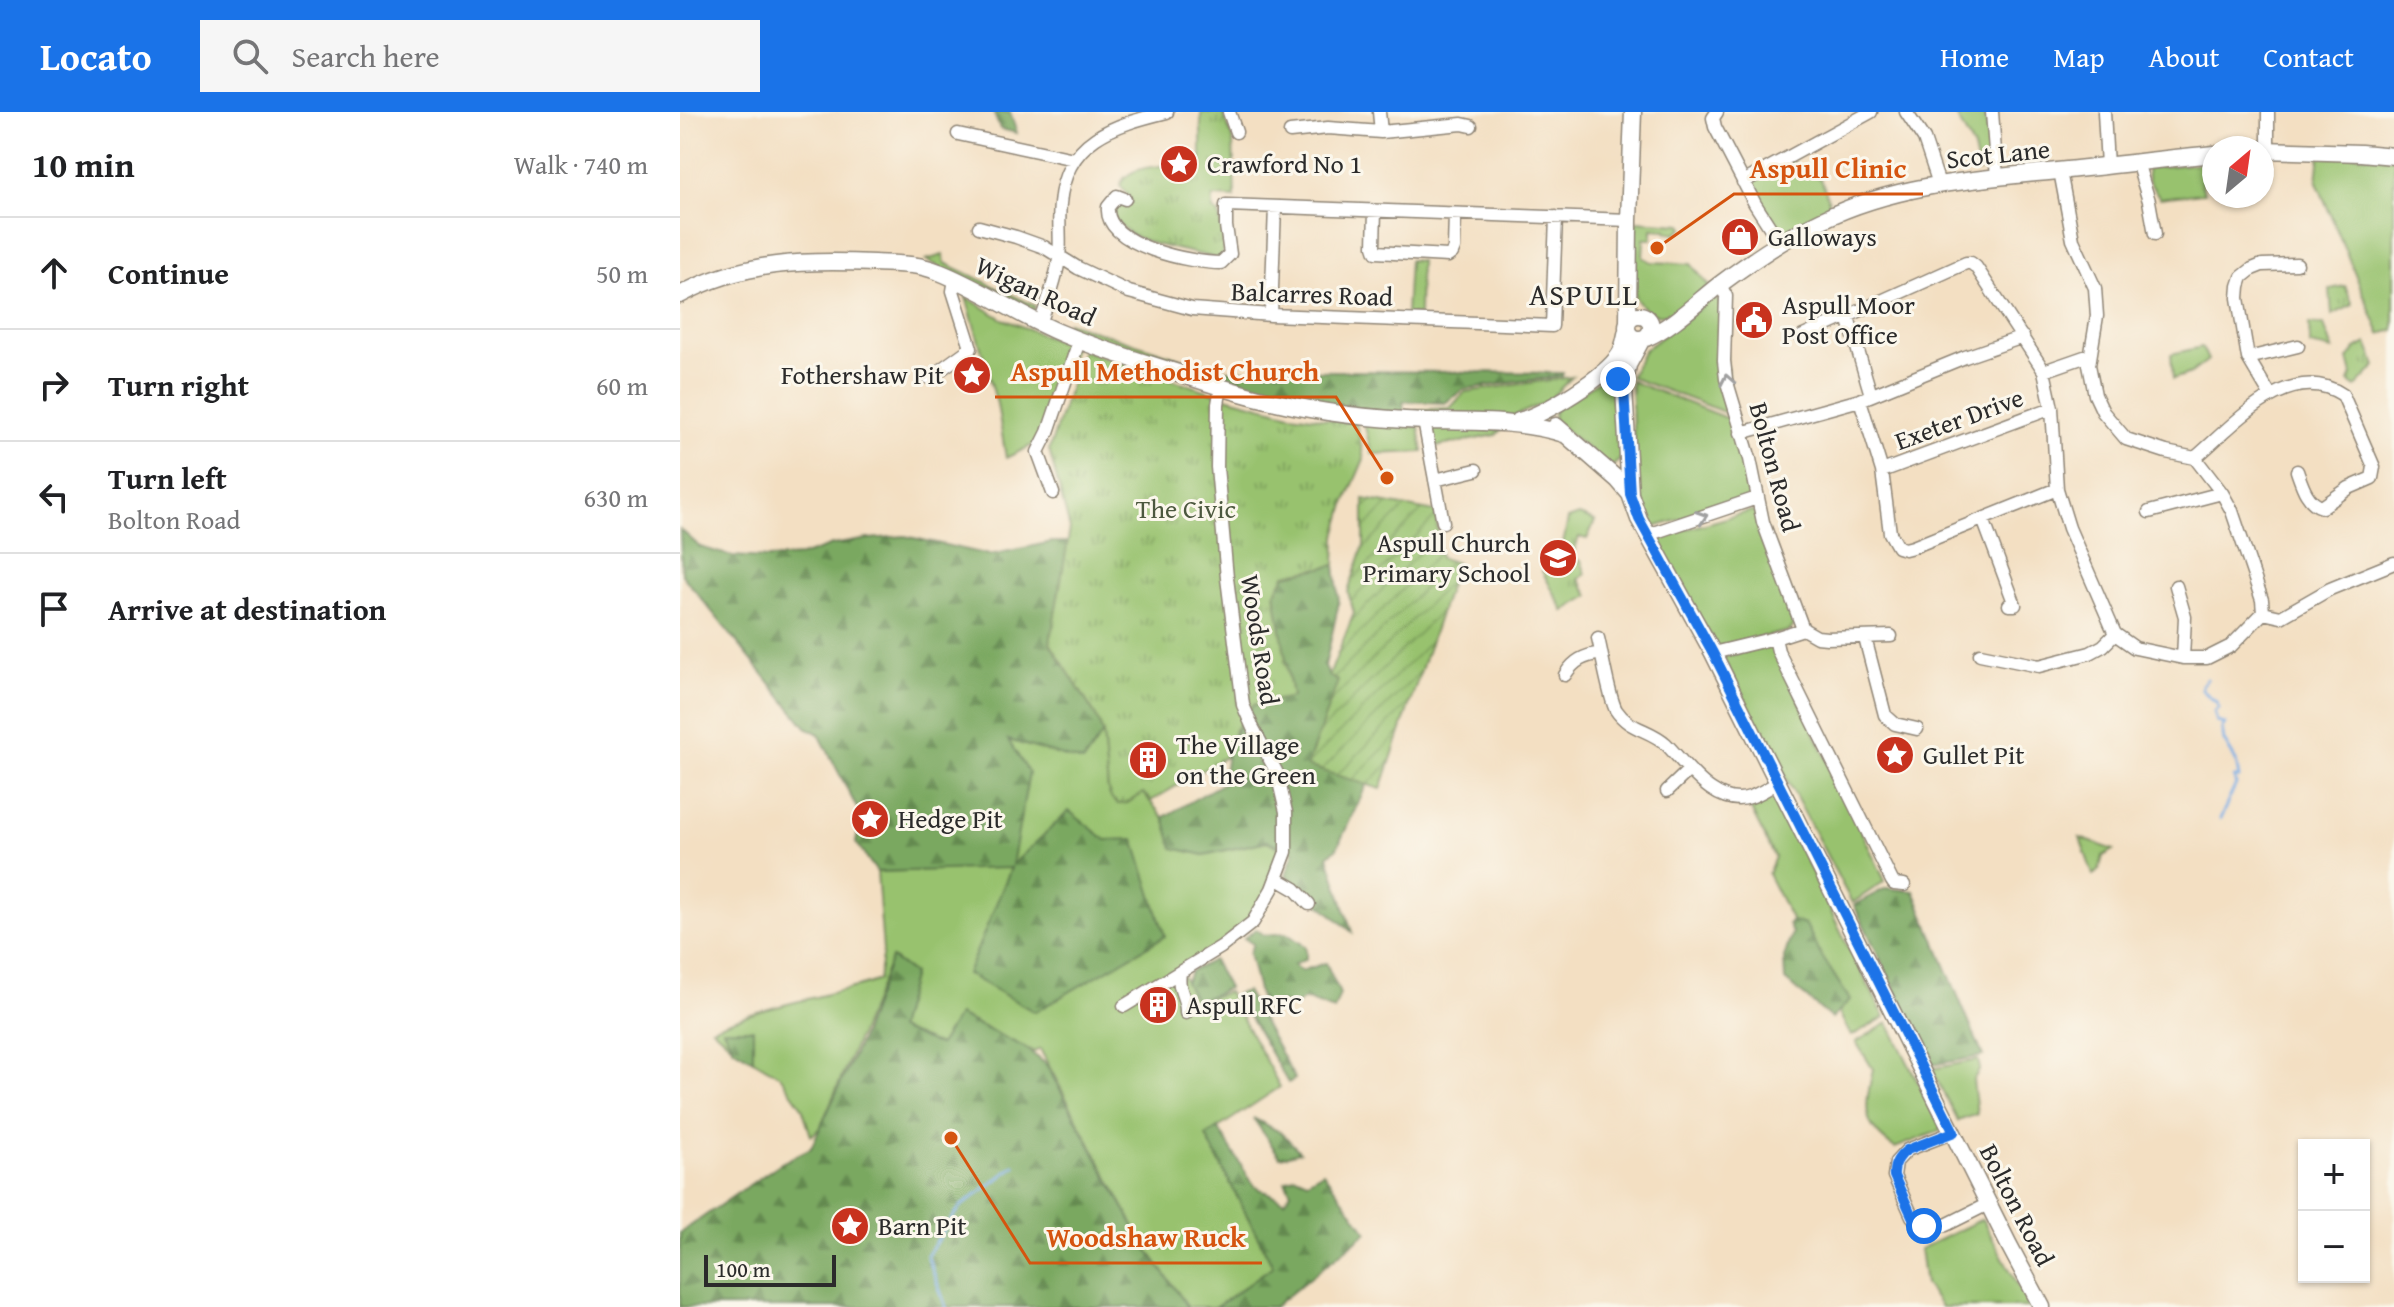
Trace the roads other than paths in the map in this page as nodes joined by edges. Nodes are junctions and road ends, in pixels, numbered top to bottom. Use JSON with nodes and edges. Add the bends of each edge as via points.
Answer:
{"nodes":[{"id":1,"x":1167,"y":112,"type":"edge"},
{"id":2,"x":1229,"y":112,"type":"edge"},
{"id":3,"x":1379,"y":112,"type":"edge"},
{"id":4,"x":1633,"y":112,"type":"edge"},
{"id":5,"x":1717,"y":112,"type":"edge"},
{"id":6,"x":1871,"y":112,"type":"edge"},
{"id":7,"x":1906,"y":112,"type":"edge"},
{"id":8,"x":1992,"y":112,"type":"edge"},
{"id":9,"x":2104,"y":112,"type":"edge"},
{"id":10,"x":2268,"y":112,"type":"edge"},
{"id":11,"x":1135,"y":116,"type":"edge"},
{"id":12,"x":1465,"y":121,"type":"edge"},
{"id":13,"x":1236,"y":132,"type":"dead end"},
{"id":14,"x":1290,"y":132,"type":"dead end"},
{"id":15,"x":1381,"y":132,"type":"junction"},
{"id":16,"x":958,"y":134,"type":"dead end"},
{"id":17,"x":2266,"y":136,"type":"edge"},
{"id":18,"x":2274,"y":149,"type":"edge"},
{"id":19,"x":2202,"y":155,"type":"edge"},
{"id":20,"x":2394,"y":156,"type":"edge"},
{"id":21,"x":1074,"y":159,"type":"junction"},
{"id":22,"x":2137,"y":162,"type":"junction"},
{"id":23,"x":2107,"y":166,"type":"junction"},
{"id":24,"x":2060,"y":171,"type":"junction"},
{"id":25,"x":1997,"y":177,"type":"junction"},
{"id":26,"x":1743,"y":182,"type":"junction"},
{"id":27,"x":1939,"y":184,"type":"junction"},
{"id":28,"x":1120,"y":195,"type":"dead end"},
{"id":29,"x":1275,"y":207,"type":"junction"},
{"id":30,"x":1375,"y":211,"type":"junction"},
{"id":31,"x":1455,"y":214,"type":"junction"},
{"id":32,"x":1556,"y":217,"type":"junction"},
{"id":33,"x":1629,"y":220,"type":"junction"},
{"id":34,"x":979,"y":227,"type":"dead end"},
{"id":35,"x":2155,"y":234,"type":"dead end"},
{"id":36,"x":1780,"y":243,"type":"junction"},
{"id":37,"x":1059,"y":255,"type":"junction"},
{"id":38,"x":2297,"y":264,"type":"dead end"},
{"id":39,"x":955,"y":279,"type":"junction"},
{"id":40,"x":1720,"y":285,"type":"junction"},
{"id":41,"x":680,"y":295,"type":"edge"},
{"id":42,"x":1271,"y":315,"type":"junction"},
{"id":43,"x":1679,"y":317,"type":"junction"},
{"id":44,"x":1848,"y":317,"type":"junction"},
{"id":45,"x":1636,"y":321,"type":"junction"},
{"id":46,"x":1040,"y":324,"type":"junction"},
{"id":47,"x":1801,"y":337,"type":"dead end"},
{"id":48,"x":2023,"y":337,"type":"junction"},
{"id":49,"x":1644,"y":339,"type":"junction"},
{"id":50,"x":1079,"y":341,"type":"junction"},
{"id":51,"x":2298,"y":346,"type":"dead end"},
{"id":52,"x":2090,"y":355,"type":"junction"},
{"id":53,"x":2248,"y":358,"type":"junction"},
{"id":54,"x":2044,"y":371,"type":"junction"},
{"id":55,"x":929,"y":378,"type":"dead end"},
{"id":56,"x":1596,"y":378,"type":"junction"},
{"id":57,"x":2353,"y":385,"type":"dead end"},
{"id":58,"x":1221,"y":387,"type":"junction"},
{"id":59,"x":1624,"y":388,"type":"junction"},
{"id":60,"x":2270,"y":395,"type":"junction"},
{"id":61,"x":2343,"y":395,"type":"junction"},
{"id":62,"x":1866,"y":397,"type":"junction"},
{"id":63,"x":1556,"y":406,"type":"junction"},
{"id":64,"x":2052,"y":408,"type":"junction"},
{"id":65,"x":1424,"y":421,"type":"junction"},
{"id":66,"x":1514,"y":423,"type":"junction"},
{"id":67,"x":1741,"y":433,"type":"junction"},
{"id":68,"x":1564,"y":434,"type":"junction"},
{"id":69,"x":1626,"y":451,"type":"junction"},
{"id":70,"x":2195,"y":458,"type":"junction"},
{"id":71,"x":1603,"y":466,"type":"junction"},
{"id":72,"x":1476,"y":470,"type":"dead end"},
{"id":73,"x":1882,"y":471,"type":"junction"},
{"id":74,"x":2297,"y":471,"type":"dead end"},
{"id":75,"x":1435,"y":480,"type":"junction"},
{"id":76,"x":2057,"y":489,"type":"junction"},
{"id":77,"x":1053,"y":493,"type":"dead end"},
{"id":78,"x":2222,"y":493,"type":"junction"},
{"id":79,"x":1630,"y":494,"type":"junction"},
{"id":80,"x":1757,"y":498,"type":"junction"},
{"id":81,"x":2149,"y":512,"type":"dead end"},
{"id":82,"x":1983,"y":519,"type":"junction"},
{"id":83,"x":1443,"y":522,"type":"dead end"},
{"id":84,"x":1647,"y":535,"type":"junction"},
{"id":85,"x":2394,"y":563,"type":"edge"},
{"id":86,"x":2176,"y":586,"type":"dead end"},
{"id":87,"x":2009,"y":605,"type":"dead end"},
{"id":88,"x":2263,"y":613,"type":"junction"},
{"id":89,"x":1803,"y":629,"type":"junction"},
{"id":90,"x":2115,"y":634,"type":"junction"},
{"id":91,"x":1891,"y":636,"type":"dead end"},
{"id":92,"x":1598,"y":638,"type":"dead end"},
{"id":93,"x":1775,"y":638,"type":"junction"},
{"id":94,"x":1865,"y":638,"type":"junction"},
{"id":95,"x":1601,"y":653,"type":"junction"},
{"id":96,"x":1713,"y":653,"type":"junction"},
{"id":97,"x":1980,"y":654,"type":"dead end"},
{"id":98,"x":2183,"y":658,"type":"junction"},
{"id":99,"x":1563,"y":677,"type":"dead end"},
{"id":100,"x":1917,"y":729,"type":"dead end"},
{"id":101,"x":1688,"y":771,"type":"junction"},
{"id":102,"x":1778,"y":783,"type":"junction"},
{"id":103,"x":1664,"y":794,"type":"dead end"},
{"id":104,"x":1276,"y":878,"type":"junction"},
{"id":105,"x":1904,"y":885,"type":"dead end"},
{"id":106,"x":1309,"y":904,"type":"dead end"},
{"id":107,"x":1180,"y":972,"type":"junction"},
{"id":108,"x":1124,"y":1006,"type":"dead end"},
{"id":109,"x":1186,"y":1013,"type":"dead end"},
{"id":110,"x":1954,"y":1132,"type":"junction"},
{"id":111,"x":1988,"y":1204,"type":"junction"},
{"id":112,"x":2042,"y":1307,"type":"edge"}],
"edges":[{"from":1,"to":11,"type":"street"},
{"from":2,"to":13,"type":"street"},
{"from":3,"to":15,"type":"street"},
{"from":4,"to":33,"type":"main road"},
{"from":5,"to":26,"type":"street","via":[[1715,127]]},
{"from":6,"to":26,"type":"street"},
{"from":7,"to":27,"type":"street","via":[[1924,139]]},
{"from":8,"to":25,"type":"street"},
{"from":9,"to":23,"type":"street"},
{"from":10,"to":17,"type":"street"},
{"from":11,"to":21,"type":"street","via":[[1086,145]]},
{"from":12,"to":15,"type":"street"},
{"from":14,"to":15,"type":"street"},
{"from":16,"to":21,"type":"street"},
{"from":18,"to":20,"type":"main road"},
{"from":19,"to":22,"type":"main road","name":"Scot Lane"},
{"from":21,"to":37,"type":"street","via":[[1062,187]]},
{"from":22,"to":23,"type":"main road","name":"Scot Lane"},
{"from":22,"to":35,"type":"street"},
{"from":23,"to":24,"type":"main road","name":"Scot Lane"},
{"from":24,"to":25,"type":"main road","name":"Scot Lane"},
{"from":24,"to":52,"type":"street","via":[[2073,240],[2095,288],[2097,316]]},
{"from":25,"to":27,"type":"main road","name":"Scot Lane"},
{"from":26,"to":36,"type":"street"},
{"from":27,"to":36,"type":"main road","name":"Scot Lane","via":[[1850,207]]},
{"from":28,"to":29,"type":"street","via":[[1107,213],[1119,233],[1147,247],[1211,263],[1221,263],[1230,254],[1222,205]]},
{"from":29,"to":30,"type":"street"},
{"from":29,"to":42,"type":"street"},
{"from":30,"to":31,"type":"street"},
{"from":30,"to":31,"type":"street","via":[[1376,252],[1448,256],[1454,248]]},
{"from":31,"to":32,"type":"street"},
{"from":32,"to":33,"type":"street"},
{"from":32,"to":42,"type":"street","name":"Balcarres Road","via":[[1552,326]]},
{"from":33,"to":45,"type":"main road","via":[[1628,295]]},
{"from":34,"to":37,"type":"street","name":"Balcarres Road"},
{"from":36,"to":40,"type":"main road","name":"Scot Lane"},
{"from":37,"to":42,"type":"street","name":"Balcarres Road","via":[[1104,281],[1156,301]]},
{"from":37,"to":46,"type":"street"},
{"from":38,"to":53,"type":"street","via":[[2262,265],[2242,277],[2238,298]]},
{"from":39,"to":41,"type":"main road","name":"Wigan Road","via":[[911,265],[788,262],[715,280]]},
{"from":39,"to":46,"type":"main road","name":"Wigan Road"},
{"from":39,"to":55,"type":"street","via":[[953,291],[971,348]]},
{"from":40,"to":43,"type":"main road","name":"Scot Lane"},
{"from":67,"to":40,"type":"street","name":"Bolton Road","one_way":true,"via":[[1726,379],[1726,296]]},
{"from":43,"to":45,"type":"main road"},
{"from":43,"to":49,"type":"main road","name":"Scot Lane"},
{"from":44,"to":47,"type":"street"},
{"from":44,"to":48,"type":"street","via":[[1971,263]]},
{"from":44,"to":62,"type":"street"},
{"from":45,"to":49,"type":"main road","via":[[1634,339]]},
{"from":45,"to":56,"type":"main road","name":"Wigan Road","via":[[1620,355]]},
{"from":46,"to":50,"type":"main road","name":"Wigan Road"},
{"from":48,"to":54,"type":"street"},
{"from":48,"to":62,"type":"street"},
{"from":49,"to":59,"type":"main road","name":"Bolton Road","via":[[1628,365]]},
{"from":50,"to":58,"type":"main road","name":"Wigan Road"},
{"from":50,"to":77,"type":"street","via":[[1038,452]]},
{"from":51,"to":53,"type":"street"},
{"from":52,"to":54,"type":"street"},
{"from":52,"to":70,"type":"street","via":[[2095,395],[2116,431],[2126,439]]},
{"from":53,"to":60,"type":"street"},
{"from":54,"to":64,"type":"street"},
{"from":56,"to":59,"type":"main road","via":[[1613,376]]},
{"from":56,"to":63,"type":"main road","name":"Wigan Road"},
{"from":57,"to":61,"type":"street"},
{"from":58,"to":65,"type":"main road","name":"Wigan Road","via":[[1317,411]]},
{"from":58,"to":104,"type":"street","name":"Woods Road","via":[[1217,467],[1243,705],[1277,773],[1286,812],[1286,852]]},
{"from":59,"to":69,"type":"main road","name":"Bolton Road"},
{"from":60,"to":61,"type":"street","via":[[2314,384]]},
{"from":60,"to":70,"type":"street"},
{"from":61,"to":74,"type":"street","via":[[2374,467],[2372,478],[2322,507],[2310,500]]},
{"from":62,"to":67,"type":"street"},
{"from":62,"to":73,"type":"street"},
{"from":63,"to":66,"type":"main road","name":"Wigan Road"},
{"from":63,"to":68,"type":"main road","via":[[1553,420]]},
{"from":64,"to":73,"type":"street","name":"Exeter Drive"},
{"from":64,"to":76,"type":"street"},
{"from":65,"to":66,"type":"main road","name":"Wigan Road"},
{"from":65,"to":75,"type":"street"},
{"from":66,"to":68,"type":"main road","name":"Wigan Road"},
{"from":67,"to":80,"type":"street","name":"Bolton Road"},
{"from":68,"to":71,"type":"main road","name":"Bolton Road"},
{"from":69,"to":71,"type":"main road","via":[[1614,465]]},
{"from":69,"to":79,"type":"main road","name":"Bolton Road"},
{"from":70,"to":78,"type":"street"},
{"from":71,"to":79,"type":"main road","name":"Bolton Road"},
{"from":72,"to":75,"type":"street"},
{"from":73,"to":82,"type":"street","via":[[1890,533],[1898,547],[1913,547]]},
{"from":75,"to":83,"type":"street"},
{"from":76,"to":82,"type":"street"},
{"from":76,"to":90,"type":"street"},
{"from":78,"to":81,"type":"street"},
{"from":78,"to":88,"type":"street"},
{"from":79,"to":84,"type":"main road","name":"Bolton Road"},
{"from":84,"to":80,"type":"street","one_way":true},
{"from":80,"to":89,"type":"street","name":"Bolton Road"},
{"from":82,"to":87,"type":"street","via":[[2015,605]]},
{"from":84,"to":96,"type":"main road","name":"Bolton Road"},
{"from":85,"to":88,"type":"street","via":[[2330,589],[2281,617]]},
{"from":86,"to":98,"type":"street","via":[[2185,617]]},
{"from":88,"to":98,"type":"street","via":[[2231,646],[2207,658]]},
{"from":89,"to":93,"type":"street"},
{"from":89,"to":94,"type":"street","via":[[1822,638]]},
{"from":90,"to":97,"type":"street","via":[[2090,653],[2039,666]]},
{"from":90,"to":98,"type":"street","via":[[2135,648]]},
{"from":91,"to":94,"type":"street"},
{"from":92,"to":95,"type":"street"},
{"from":93,"to":96,"type":"street"},
{"from":93,"to":105,"type":"street","via":[[1892,881]]},
{"from":94,"to":100,"type":"street","via":[[1885,715],[1895,724]]},
{"from":95,"to":99,"type":"street","via":[[1572,663]]},
{"from":95,"to":101,"type":"street","via":[[1615,708],[1631,727],[1665,744]]},
{"from":96,"to":102,"type":"main road","name":"Bolton Road"},
{"from":101,"to":102,"type":"street","via":[[1734,798],[1753,796]]},
{"from":101,"to":103,"type":"street"},
{"from":102,"to":110,"type":"main road","name":"Bolton Road"},
{"from":104,"to":106,"type":"street"},
{"from":104,"to":107,"type":"street","name":"Woods Road","via":[[1253,922]]},
{"from":107,"to":108,"type":"street","name":"Woods Road"},
{"from":107,"to":109,"type":"street"},
{"from":110,"to":111,"type":"main road","name":"Bolton Road"},
{"from":110,"to":111,"type":"street","via":[[1907,1150],[1896,1162],[1894,1176],[1912,1216],[1935,1227]]},
{"from":111,"to":112,"type":"main road","name":"Bolton Road"}]}
